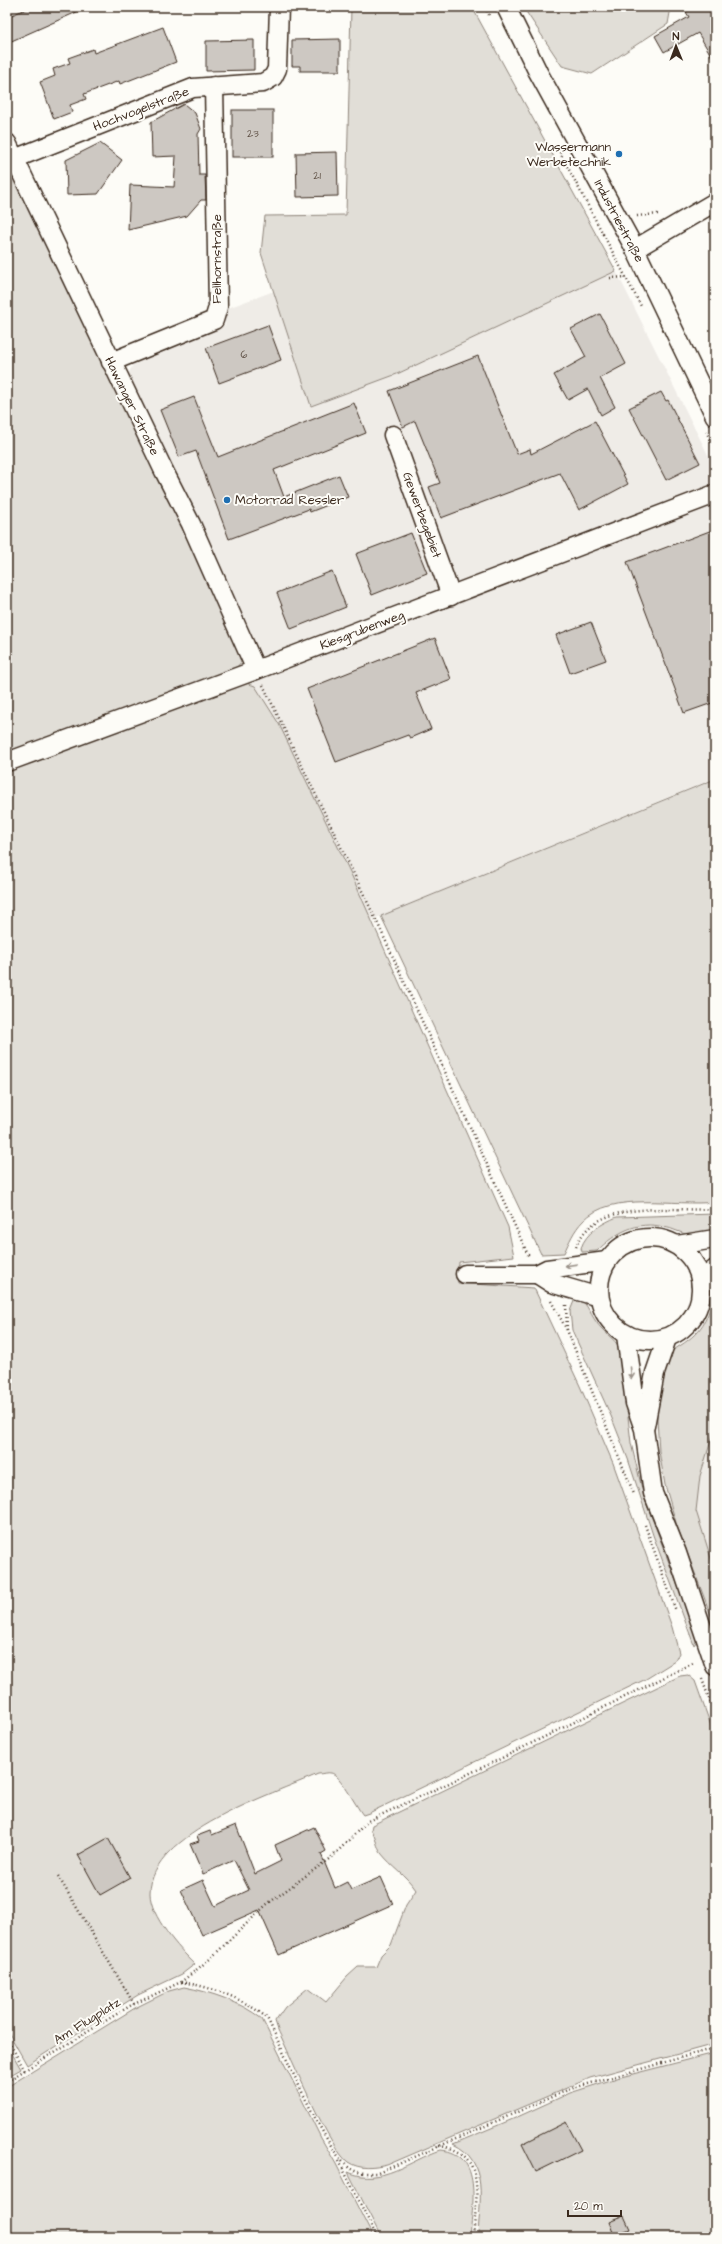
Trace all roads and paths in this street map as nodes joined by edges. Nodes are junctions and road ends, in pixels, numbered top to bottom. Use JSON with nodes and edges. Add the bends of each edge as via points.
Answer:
{"nodes":[{"id":1,"x":279,"y":7,"type":"edge"},
{"id":2,"x":506,"y":7,"type":"edge"},
{"id":3,"x":214,"y":86,"type":"junction"},
{"id":4,"x":11,"y":151,"type":"edge"},
{"id":5,"x":715,"y":202,"type":"edge"},
{"id":6,"x":635,"y":249,"type":"junction"},
{"id":7,"x":111,"y":362,"type":"junction"},
{"id":8,"x":715,"y":416,"type":"edge"},
{"id":9,"x":393,"y":435,"type":"dead end"},
{"id":10,"x":715,"y":494,"type":"edge"},
{"id":11,"x":450,"y":596,"type":"junction"},
{"id":12,"x":256,"y":670,"type":"junction"},
{"id":13,"x":7,"y":762,"type":"edge"},
{"id":14,"x":715,"y":1239,"type":"edge"},
{"id":15,"x":677,"y":1245,"type":"junction"},
{"id":16,"x":607,"y":1260,"type":"junction"},
{"id":17,"x":715,"y":1269,"type":"edge"},
{"id":18,"x":465,"y":1274,"type":"dead end"},
{"id":19,"x":536,"y":1274,"type":"junction"},
{"id":20,"x":702,"y":1285,"type":"junction"},
{"id":21,"x":599,"y":1297,"type":"junction"},
{"id":22,"x":626,"y":1335,"type":"junction"},
{"id":23,"x":667,"y":1338,"type":"junction"},
{"id":24,"x":644,"y":1429,"type":"junction"},
{"id":25,"x":695,"y":1662,"type":"dead end"},
{"id":26,"x":715,"y":1666,"type":"edge"},
{"id":27,"x":58,"y":1876,"type":"dead end"},
{"id":28,"x":181,"y":1982,"type":"junction"},
{"id":29,"x":134,"y":2004,"type":"junction"},
{"id":30,"x":7,"y":2038,"type":"edge"},
{"id":31,"x":715,"y":2048,"type":"edge"},
{"id":32,"x":25,"y":2071,"type":"junction"},
{"id":33,"x":7,"y":2081,"type":"edge"},
{"id":34,"x":439,"y":2146,"type":"junction"},
{"id":35,"x":338,"y":2159,"type":"junction"},
{"id":36,"x":377,"y":2237,"type":"edge"},
{"id":37,"x":473,"y":2237,"type":"edge"}],
"edges":[{"from":1,"to":3,"type":"street","name":"Hochvogelstraße","via":[[277,69],[273,77],[263,83]]},
{"from":2,"to":6,"type":"street","name":"Industriestraße","via":[[538,72]]},
{"from":3,"to":4,"type":"street","name":"Hochvogelstraße","via":[[193,88]]},
{"from":3,"to":7,"type":"street","name":"Fellhornstraße","via":[[218,307],[214,320]]},
{"from":4,"to":7,"type":"street","name":"Hawanger Straße"},
{"from":5,"to":6,"type":"street"},
{"from":6,"to":8,"type":"street","name":"Industriestraße"},
{"from":7,"to":12,"type":"street","name":"Hawanger Straße","via":[[191,524]]},
{"from":9,"to":11,"type":"street","name":"Gewerbegebiet"},
{"from":10,"to":11,"type":"street","name":"Kiesgrubenweg"},
{"from":11,"to":12,"type":"street","name":"Kiesgrubenweg"},
{"from":12,"to":13,"type":"street","name":"Kiesgrubenweg"},
{"from":12,"to":19,"type":"path","via":[[378,924]]},
{"from":14,"to":15,"type":"street"},
{"from":15,"to":16,"type":"street","via":[[658,1238],[639,1238],[615,1250]]},
{"from":15,"to":20,"type":"street","via":[[697,1266]]},
{"from":16,"to":19,"type":"street","one_way":true,"via":[[547,1269]]},
{"from":16,"to":21,"type":"street","via":[[599,1278]]},
{"from":17,"to":20,"type":"street"},
{"from":18,"to":19,"type":"street"},
{"from":19,"to":21,"type":"street","via":[[551,1283]]},
{"from":20,"to":23,"type":"street","via":[[699,1304],[690,1321],[676,1334]]},
{"from":21,"to":22,"type":"street","via":[[608,1319]]},
{"from":22,"to":23,"type":"street","via":[[646,1340]]},
{"from":22,"to":24,"type":"street","one_way":true,"via":[[635,1403]]},
{"from":23,"to":24,"type":"street","via":[[655,1373]]},
{"from":24,"to":26,"type":"street","via":[[653,1493],[677,1553]]},
{"from":25,"to":28,"type":"path","name":"Am Flugplatz","via":[[496,1761],[368,1821],[333,1856],[266,1906],[210,1959]]},
{"from":27,"to":29,"type":"path"},
{"from":28,"to":29,"type":"path","name":"Am Flugplatz"},
{"from":28,"to":35,"type":"path","via":[[198,1984],[246,2002],[267,2018]]},
{"from":29,"to":32,"type":"path","name":"Am Flugplatz"},
{"from":30,"to":32,"type":"path"},
{"from":31,"to":34,"type":"path","via":[[570,2089]]},
{"from":32,"to":33,"type":"path","name":"Am Flugplatz"},
{"from":34,"to":35,"type":"path","via":[[378,2173],[351,2170]]},
{"from":34,"to":37,"type":"path","via":[[459,2150],[472,2165],[476,2191]]},
{"from":35,"to":36,"type":"path"}]}
